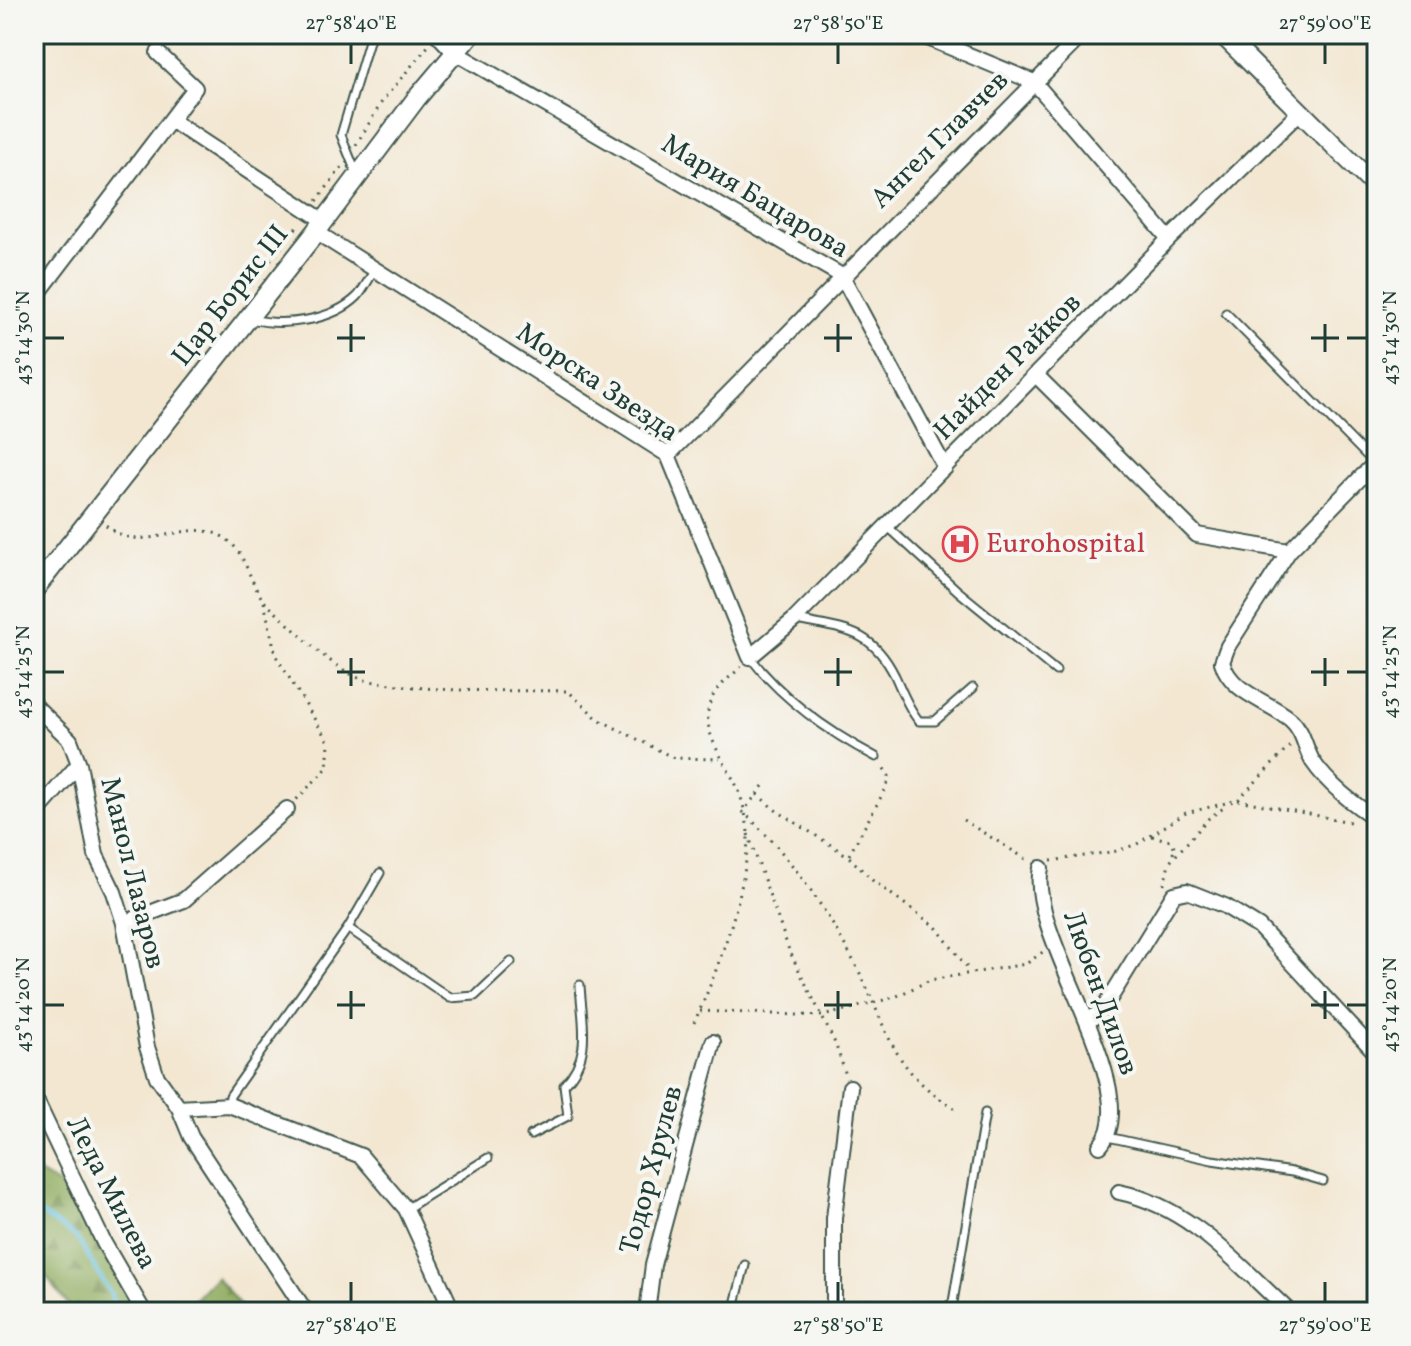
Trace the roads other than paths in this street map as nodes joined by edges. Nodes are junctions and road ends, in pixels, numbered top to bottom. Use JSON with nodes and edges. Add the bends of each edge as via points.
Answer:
{"nodes":[{"id":1,"x":371,"y":34,"type":"edge"},
{"id":2,"x":471,"y":34,"type":"edge"},
{"id":3,"x":918,"y":34,"type":"edge"},
{"id":4,"x":1083,"y":34,"type":"edge"},
{"id":5,"x":1222,"y":34,"type":"edge"},
{"id":6,"x":438,"y":35,"type":"edge"},
{"id":7,"x":454,"y":52,"type":"junction"},
{"id":8,"x":158,"y":53,"type":"dead end"},
{"id":9,"x":1034,"y":82,"type":"junction"},
{"id":10,"x":1301,"y":111,"type":"junction"},
{"id":11,"x":176,"y":116,"type":"junction"},
{"id":12,"x":357,"y":175,"type":"junction"},
{"id":13,"x":1377,"y":188,"type":"edge"},
{"id":14,"x":316,"y":222,"type":"junction"},
{"id":15,"x":1169,"y":239,"type":"junction"},
{"id":16,"x":375,"y":270,"type":"junction"},
{"id":17,"x":842,"y":276,"type":"junction"},
{"id":18,"x":34,"y":299,"type":"edge"},
{"id":19,"x":1226,"y":313,"type":"dead end"},
{"id":20,"x":249,"y":318,"type":"junction"},
{"id":21,"x":1037,"y":376,"type":"junction"},
{"id":22,"x":668,"y":455,"type":"junction"},
{"id":23,"x":1376,"y":462,"type":"edge"},
{"id":24,"x":945,"y":468,"type":"junction"},
{"id":25,"x":887,"y":526,"type":"junction"},
{"id":26,"x":1289,"y":551,"type":"junction"},
{"id":27,"x":34,"y":590,"type":"edge"},
{"id":28,"x":794,"y":620,"type":"junction"},
{"id":29,"x":750,"y":657,"type":"junction"},
{"id":30,"x":1056,"y":671,"type":"dead end"},
{"id":31,"x":973,"y":688,"type":"dead end"},
{"id":32,"x":34,"y":705,"type":"edge"},
{"id":33,"x":876,"y":757,"type":"road end"},
{"id":34,"x":79,"y":764,"type":"junction"},
{"id":35,"x":287,"y":809,"type":"road end"},
{"id":36,"x":34,"y":815,"type":"edge"},
{"id":37,"x":1377,"y":819,"type":"edge"},
{"id":38,"x":1041,"y":868,"type":"road end"},
{"id":39,"x":380,"y":873,"type":"dead end"},
{"id":40,"x":124,"y":923,"type":"junction"},
{"id":41,"x":348,"y":928,"type":"junction"},
{"id":42,"x":511,"y":962,"type":"dead end"},
{"id":43,"x":580,"y":985,"type":"dead end"},
{"id":44,"x":1088,"y":1022,"type":"junction"},
{"id":45,"x":713,"y":1042,"type":"dead end"},
{"id":46,"x":1377,"y":1054,"type":"edge"},
{"id":47,"x":850,"y":1087,"type":"road end"},
{"id":48,"x":34,"y":1096,"type":"edge"},
{"id":49,"x":229,"y":1105,"type":"junction"},
{"id":50,"x":179,"y":1108,"type":"junction"},
{"id":51,"x":985,"y":1113,"type":"dead end"},
{"id":52,"x":531,"y":1135,"type":"dead end"},
{"id":53,"x":1104,"y":1142,"type":"joint"},
{"id":54,"x":488,"y":1158,"type":"dead end"},
{"id":55,"x":1323,"y":1181,"type":"dead end"},
{"id":56,"x":1119,"y":1192,"type":"dead end"},
{"id":57,"x":406,"y":1209,"type":"junction"},
{"id":58,"x":745,"y":1265,"type":"dead end"},
{"id":59,"x":42,"y":1295,"type":"dead end"},
{"id":60,"x":942,"y":1311,"type":"edge"},
{"id":61,"x":40,"y":1312,"type":"edge"},
{"id":62,"x":144,"y":1312,"type":"edge"},
{"id":63,"x":306,"y":1312,"type":"edge"},
{"id":64,"x":453,"y":1312,"type":"edge"},
{"id":65,"x":647,"y":1312,"type":"edge"},
{"id":66,"x":733,"y":1312,"type":"edge"},
{"id":67,"x":834,"y":1312,"type":"edge"},
{"id":68,"x":1290,"y":1312,"type":"edge"}],
"edges":[{"from":1,"to":12,"type":"lane","via":[[341,135]]},
{"from":2,"to":7,"type":"street","name":"Цар Борис III"},
{"from":3,"to":9,"type":"street"},
{"from":4,"to":9,"type":"street","name":"Ангел Главчев"},
{"from":5,"to":10,"type":"street"},
{"from":6,"to":7,"type":"street","name":"Мария Бацарова"},
{"from":7,"to":12,"type":"street","name":"Цар Борис III"},
{"from":7,"to":17,"type":"street","name":"Мария Бацарова"},
{"from":8,"to":11,"type":"street","via":[[195,88]]},
{"from":9,"to":15,"type":"street"},
{"from":9,"to":17,"type":"street","name":"Ангел Главчев"},
{"from":10,"to":13,"type":"street"},
{"from":10,"to":15,"type":"street","name":"Найден Райков"},
{"from":11,"to":14,"type":"street","name":"Морска Звезда"},
{"from":11,"to":18,"type":"street"},
{"from":12,"to":14,"type":"street","name":"Цар Борис III"},
{"from":14,"to":16,"type":"street","name":"Морска Звезда"},
{"from":14,"to":20,"type":"street","name":"Цар Борис III"},
{"from":15,"to":21,"type":"street","name":"Найден Райков"},
{"from":16,"to":20,"type":"lane","via":[[358,296],[340,309],[290,324]]},
{"from":16,"to":22,"type":"street","name":"Морска Звезда"},
{"from":17,"to":22,"type":"street","name":"Ангел Главчев"},
{"from":17,"to":24,"type":"street","name":"Мария Бацарова"},
{"from":19,"to":23,"type":"lane"},
{"from":20,"to":27,"type":"street","name":"Цар Борис III"},
{"from":21,"to":24,"type":"street","name":"Найден Райков"},
{"from":21,"to":26,"type":"street","via":[[1197,535]]},
{"from":22,"to":29,"type":"street","name":"Морска Звезда"},
{"from":23,"to":26,"type":"street"},
{"from":24,"to":25,"type":"street","name":"Найден Райков"},
{"from":25,"to":28,"type":"street","name":"Найден Райков"},
{"from":25,"to":30,"type":"lane"},
{"from":26,"to":37,"type":"street","via":[[1222,662],[1233,684],[1292,720],[1315,765]]},
{"from":28,"to":29,"type":"street","name":"Найден Райков"},
{"from":28,"to":31,"type":"lane","via":[[855,633],[874,643],[919,721],[935,721]]},
{"from":29,"to":33,"type":"lane","via":[[768,681],[814,718]]},
{"from":32,"to":34,"type":"street","name":"Манол Лазаров","via":[[70,740]]},
{"from":34,"to":36,"type":"street"},
{"from":34,"to":40,"type":"street","name":"Манол Лазаров","via":[[96,855]]},
{"from":35,"to":40,"type":"street","via":[[184,900]]},
{"from":38,"to":44,"type":"street","name":"Любен Дилов","via":[[1039,894]]},
{"from":39,"to":41,"type":"lane"},
{"from":40,"to":50,"type":"street","name":"Манол Лазаров","via":[[147,1047],[157,1077]]},
{"from":41,"to":42,"type":"lane","via":[[450,998],[475,996]]},
{"from":41,"to":49,"type":"lane","via":[[230,1096]]},
{"from":43,"to":52,"type":"lane","via":[[584,1054],[564,1085],[568,1116]]},
{"from":44,"to":46,"type":"street","via":[[1104,1008],[1174,894],[1187,891],[1259,927]]},
{"from":44,"to":53,"type":"street","name":"Любен Дилов","via":[[1110,1100]]},
{"from":45,"to":65,"type":"street","name":"Тодор Хрулев","via":[[653,1265]]},
{"from":47,"to":67,"type":"street","via":[[834,1218]]},
{"from":48,"to":62,"type":"street","name":"Леда Милева","via":[[104,1243]]},
{"from":49,"to":50,"type":"street"},
{"from":49,"to":57,"type":"street","via":[[361,1156]]},
{"from":50,"to":63,"type":"street","name":"Манол Лазаров","via":[[191,1137]]},
{"from":51,"to":60,"type":"lane","via":[[953,1302]]},
{"from":53,"to":55,"type":"lane"},
{"from":54,"to":57,"type":"lane"},
{"from":56,"to":68,"type":"street","via":[[1152,1199],[1176,1213]]},
{"from":57,"to":64,"type":"street"},
{"from":58,"to":66,"type":"lane"},
{"from":59,"to":61,"type":"lane"}]}
